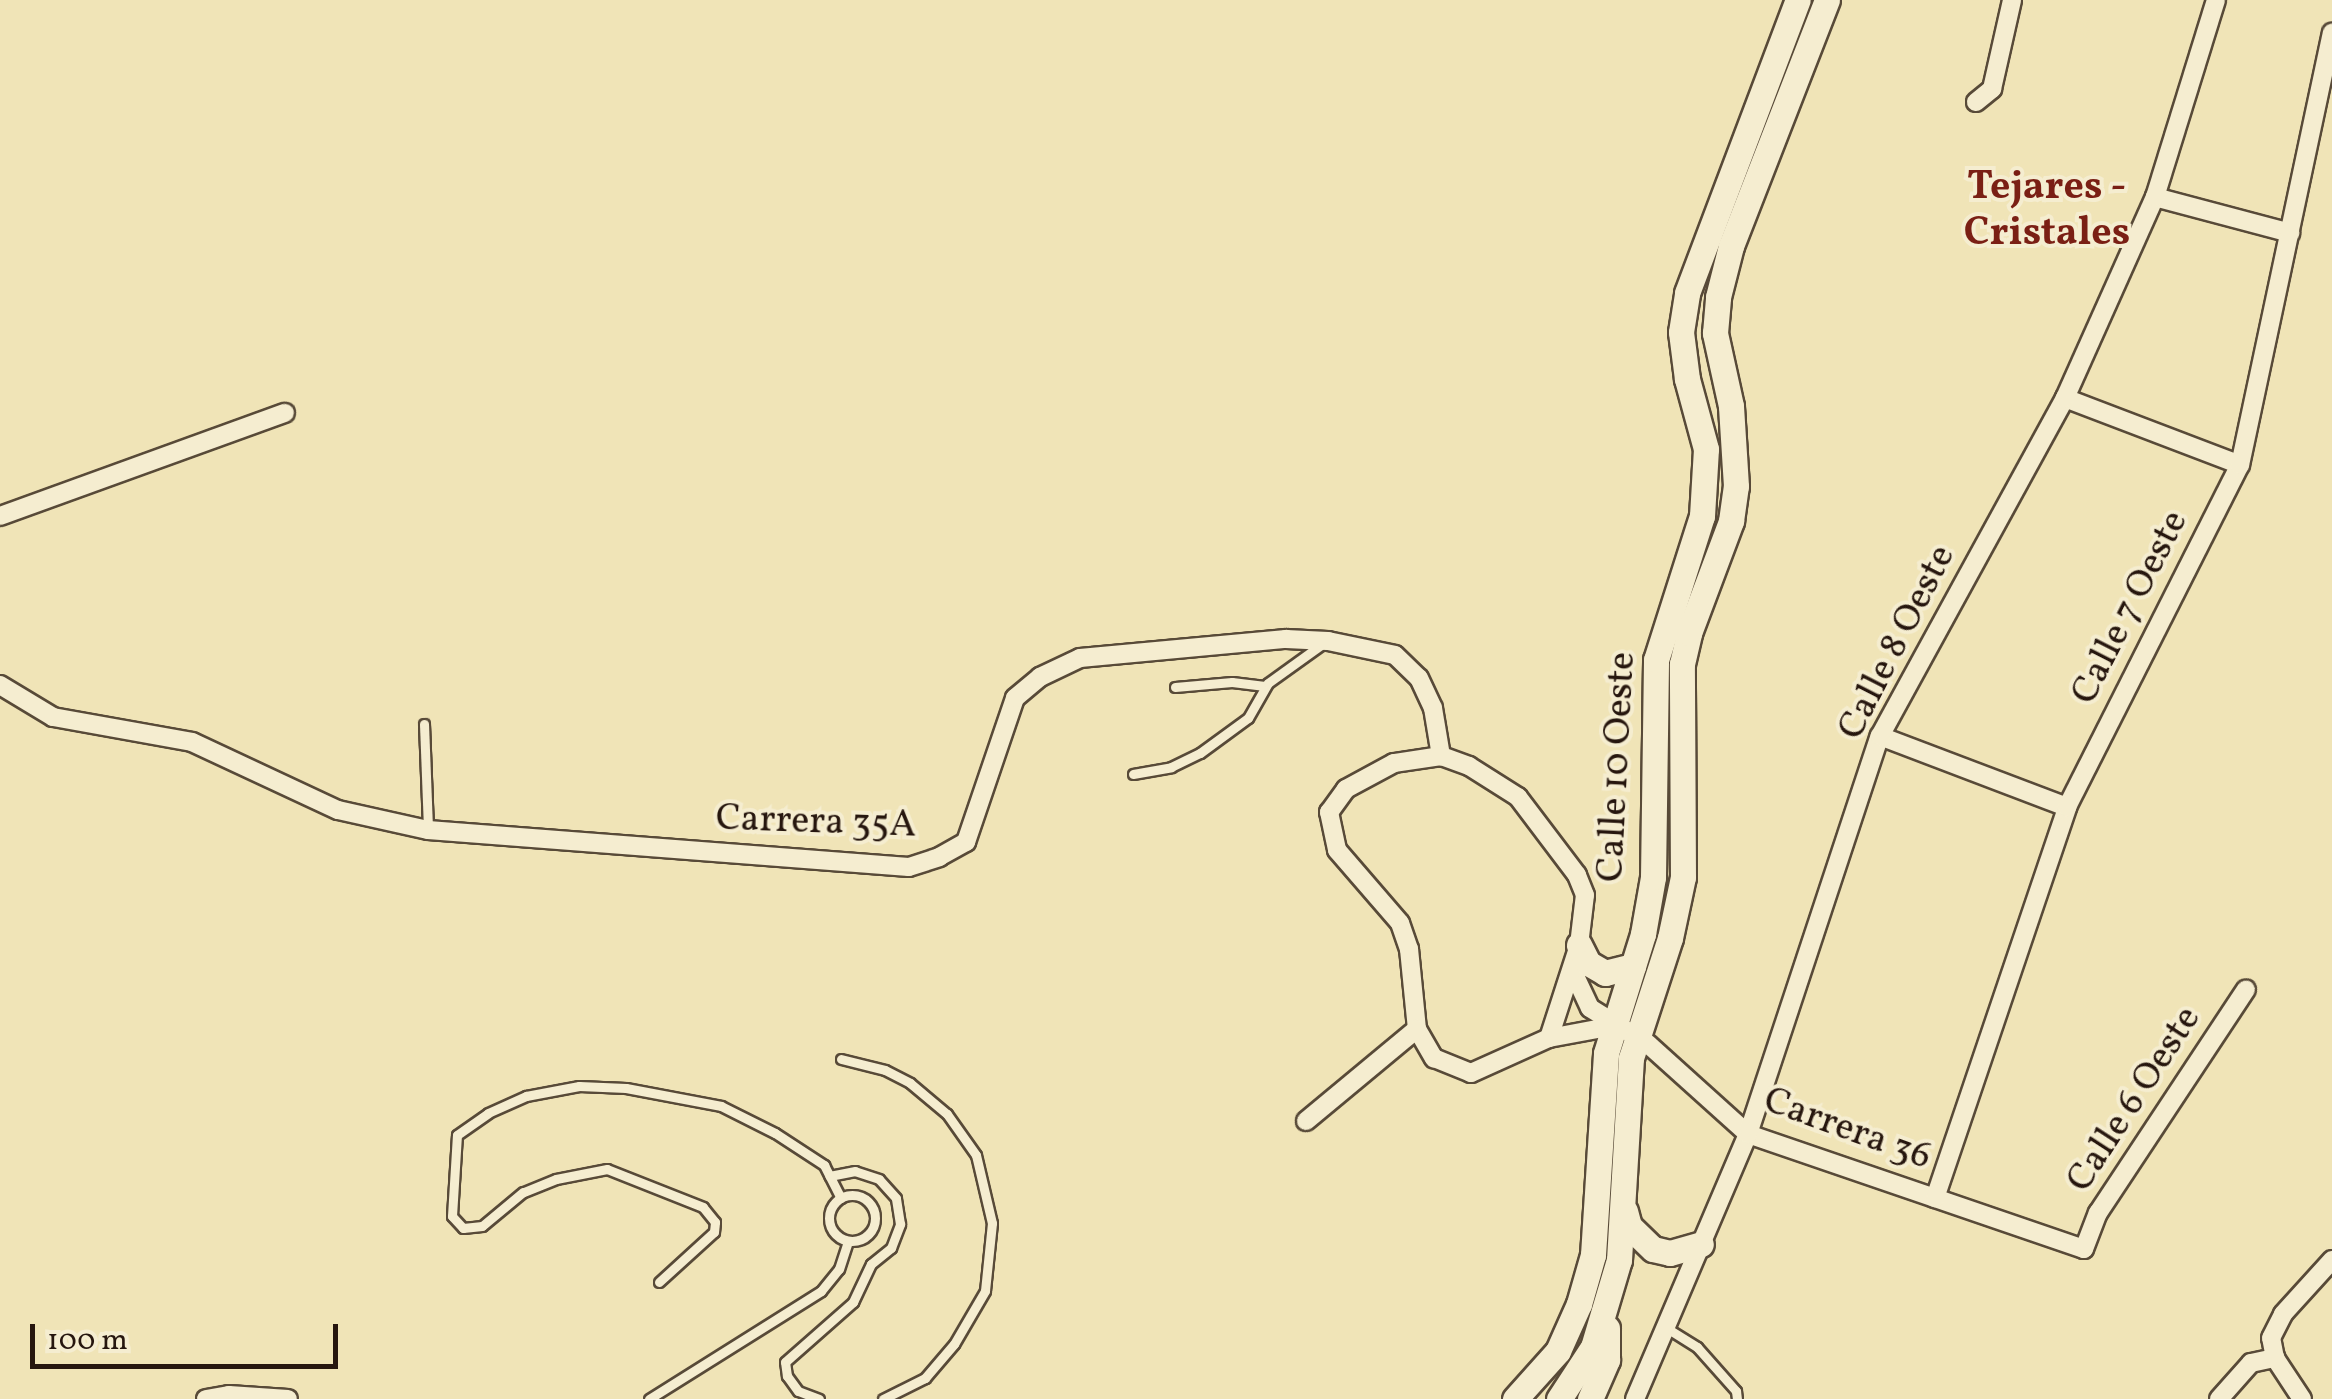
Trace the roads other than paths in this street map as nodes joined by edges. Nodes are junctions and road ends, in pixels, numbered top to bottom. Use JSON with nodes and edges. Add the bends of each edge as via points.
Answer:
{"nodes":[{"id":1,"x":2012,"y":0,"type":"edge"},
{"id":2,"x":2216,"y":0,"type":"edge"},
{"id":3,"x":1796,"y":9,"type":"edge"},
{"id":4,"x":1824,"y":12,"type":"edge"},
{"id":5,"x":2332,"y":33,"type":"edge"},
{"id":6,"x":1976,"y":102,"type":"dead end"},
{"id":7,"x":2155,"y":197,"type":"junction"},
{"id":8,"x":2290,"y":233,"type":"junction"},
{"id":9,"x":2065,"y":398,"type":"junction"},
{"id":10,"x":286,"y":413,"type":"dead end"},
{"id":11,"x":2240,"y":465,"type":"junction"},
{"id":12,"x":0,"y":516,"type":"edge"},
{"id":13,"x":1328,"y":641,"type":"junction"},
{"id":14,"x":0,"y":685,"type":"edge"},
{"id":15,"x":1265,"y":686,"type":"junction"},
{"id":16,"x":1176,"y":687,"type":"dead end"},
{"id":17,"x":424,"y":724,"type":"dead end"},
{"id":18,"x":1880,"y":736,"type":"junction"},
{"id":19,"x":1440,"y":756,"type":"junction"},
{"id":20,"x":1133,"y":774,"type":"dead end"},
{"id":21,"x":2068,"y":807,"type":"junction"},
{"id":22,"x":428,"y":830,"type":"junction"},
{"id":23,"x":1580,"y":945,"type":"junction"},
{"id":24,"x":1633,"y":966,"type":"junction"},
{"id":25,"x":2246,"y":989,"type":"dead end"},
{"id":26,"x":1417,"y":1028,"type":"junction"},
{"id":27,"x":1626,"y":1032,"type":"junction"},
{"id":28,"x":1549,"y":1038,"type":"junction"},
{"id":29,"x":841,"y":1059,"type":"dead end"},
{"id":30,"x":1306,"y":1121,"type":"dead end"},
{"id":31,"x":1748,"y":1134,"type":"junction"},
{"id":32,"x":829,"y":1176,"type":"junction"},
{"id":33,"x":841,"y":1198,"type":"junction"},
{"id":34,"x":1935,"y":1198,"type":"junction"},
{"id":35,"x":1624,"y":1210,"type":"junction"},
{"id":36,"x":848,"y":1242,"type":"junction"},
{"id":37,"x":1701,"y":1244,"type":"junction"},
{"id":38,"x":2084,"y":1249,"type":"joint"},
{"id":39,"x":2332,"y":1260,"type":"edge"},
{"id":40,"x":659,"y":1282,"type":"dead end"},
{"id":41,"x":1606,"y":1311,"type":"junction"},
{"id":42,"x":1665,"y":1328,"type":"junction"},
{"id":43,"x":2274,"y":1358,"type":"junction"},
{"id":44,"x":206,"y":1399,"type":"edge"},
{"id":45,"x":288,"y":1399,"type":"edge"},
{"id":46,"x":649,"y":1399,"type":"edge"},
{"id":47,"x":819,"y":1399,"type":"edge"},
{"id":48,"x":883,"y":1399,"type":"edge"},
{"id":49,"x":1515,"y":1399,"type":"edge"},
{"id":50,"x":1558,"y":1399,"type":"edge"},
{"id":51,"x":1590,"y":1399,"type":"edge"},
{"id":52,"x":1635,"y":1399,"type":"edge"},
{"id":53,"x":1737,"y":1399,"type":"edge"},
{"id":54,"x":2219,"y":1399,"type":"edge"},
{"id":55,"x":2302,"y":1399,"type":"edge"}],
"edges":[{"from":1,"to":6,"type":"street","via":[[1992,89]]},
{"from":2,"to":7,"type":"street","name":"Calle 8 Oeste"},
{"from":3,"to":24,"type":"main road","name":"Calle 10 Oeste","via":[[1687,293],[1686,378],[1706,449],[1702,516],[1656,660],[1654,877]]},
{"from":4,"to":27,"type":"main road","name":"Calle 10 Oeste","via":[[1731,246],[1718,297],[1714,333],[1731,406],[1736,486],[1723,549],[1682,664],[1682,878],[1665,954]]},
{"from":5,"to":8,"type":"street","name":"Calle 7 Oeste"},
{"from":7,"to":8,"type":"street"},
{"from":7,"to":9,"type":"street","name":"Calle 8 Oeste"},
{"from":8,"to":11,"type":"street","name":"Calle 7 Oeste"},
{"from":9,"to":11,"type":"street"},
{"from":9,"to":18,"type":"street","name":"Calle 8 Oeste"},
{"from":10,"to":12,"type":"street"},
{"from":11,"to":21,"type":"street","name":"Calle 7 Oeste"},
{"from":13,"to":15,"type":"lane"},
{"from":13,"to":19,"type":"street","name":"Carrera 35A","via":[[1395,655],[1420,678],[1434,708]]},
{"from":13,"to":22,"type":"street","name":"Carrera 35A","via":[[1080,658],[1040,678],[1015,698],[966,842],[909,866]]},
{"from":14,"to":22,"type":"street","name":"Carrera 35A","via":[[53,716],[192,742],[338,810]]},
{"from":15,"to":16,"type":"lane"},
{"from":15,"to":20,"type":"lane","via":[[1248,718],[1188,761]]},
{"from":17,"to":22,"type":"lane"},
{"from":18,"to":21,"type":"street"},
{"from":18,"to":31,"type":"street","name":"Calle 8 Oeste"},
{"from":19,"to":23,"type":"street","via":[[1518,797],[1577,875],[1584,896]]},
{"from":19,"to":26,"type":"street","via":[[1394,764],[1346,789],[1328,812],[1346,864],[1400,923],[1410,950]]},
{"from":21,"to":34,"type":"street","name":"Calle 7 Oeste"},
{"from":23,"to":24,"type":"main road","via":[[1588,963],[1605,973]]},
{"from":23,"to":27,"type":"street","name":"Carrera 36","via":[[1581,994]]},
{"from":23,"to":28,"type":"street"},
{"from":24,"to":27,"type":"main road","name":"Calle 10 Oeste"},
{"from":25,"to":38,"type":"street","name":"Calle 6 Oeste","via":[[2098,1213]]},
{"from":26,"to":28,"type":"street","via":[[1434,1058],[1470,1073]]},
{"from":26,"to":30,"type":"street"},
{"from":27,"to":28,"type":"street"},
{"from":27,"to":31,"type":"street","name":"Carrera 36"},
{"from":27,"to":35,"type":"main road","name":"Calle 10 Oeste"},
{"from":27,"to":49,"type":"main road","name":"Calle 10 Oeste","via":[[1600,1093],[1593,1256],[1558,1350]]},
{"from":29,"to":48,"type":"lane","via":[[885,1070],[948,1114],[976,1154],[992,1223],[985,1291],[954,1344],[924,1378]]},
{"from":31,"to":34,"type":"street","name":"Carrera 36"},
{"from":31,"to":37,"type":"street","name":"Calle 8 Oeste"},
{"from":32,"to":33,"type":"lane"},
{"from":32,"to":40,"type":"lane","via":[[775,1132],[720,1106],[626,1088],[578,1086],[526,1096],[458,1135],[452,1216],[463,1228],[482,1226],[523,1192],[606,1168],[703,1207],[714,1232]]},
{"from":32,"to":47,"type":"lane","via":[[854,1170],[879,1179],[896,1198],[900,1224],[852,1302],[785,1362],[798,1391]]},
{"from":33,"to":36,"type":"lane","via":[[829,1211],[829,1224]]},
{"from":33,"to":36,"type":"lane","via":[[862,1197],[876,1219],[872,1232]]},
{"from":34,"to":38,"type":"street","name":"Carrera 36"},
{"from":35,"to":37,"type":"main road","via":[[1629,1226],[1653,1249],[1686,1251]]},
{"from":35,"to":41,"type":"main road","name":"Calle 10 Oeste"},
{"from":36,"to":46,"type":"lane","via":[[821,1291]]},
{"from":37,"to":42,"type":"street","name":"Calle 8 Oeste"},
{"from":39,"to":43,"type":"street","via":[[2283,1314],[2271,1338]]},
{"from":41,"to":50,"type":"main road","name":"Calle 10 Oeste","via":[[1588,1357]]},
{"from":41,"to":51,"type":"main road","via":[[1607,1360]]},
{"from":42,"to":52,"type":"street","name":"Calle 8 Oeste"},
{"from":42,"to":53,"type":"lane","via":[[1697,1347]]},
{"from":43,"to":54,"type":"street","via":[[2251,1363]]},
{"from":43,"to":55,"type":"street"},
{"from":44,"to":45,"type":"street"}]}
